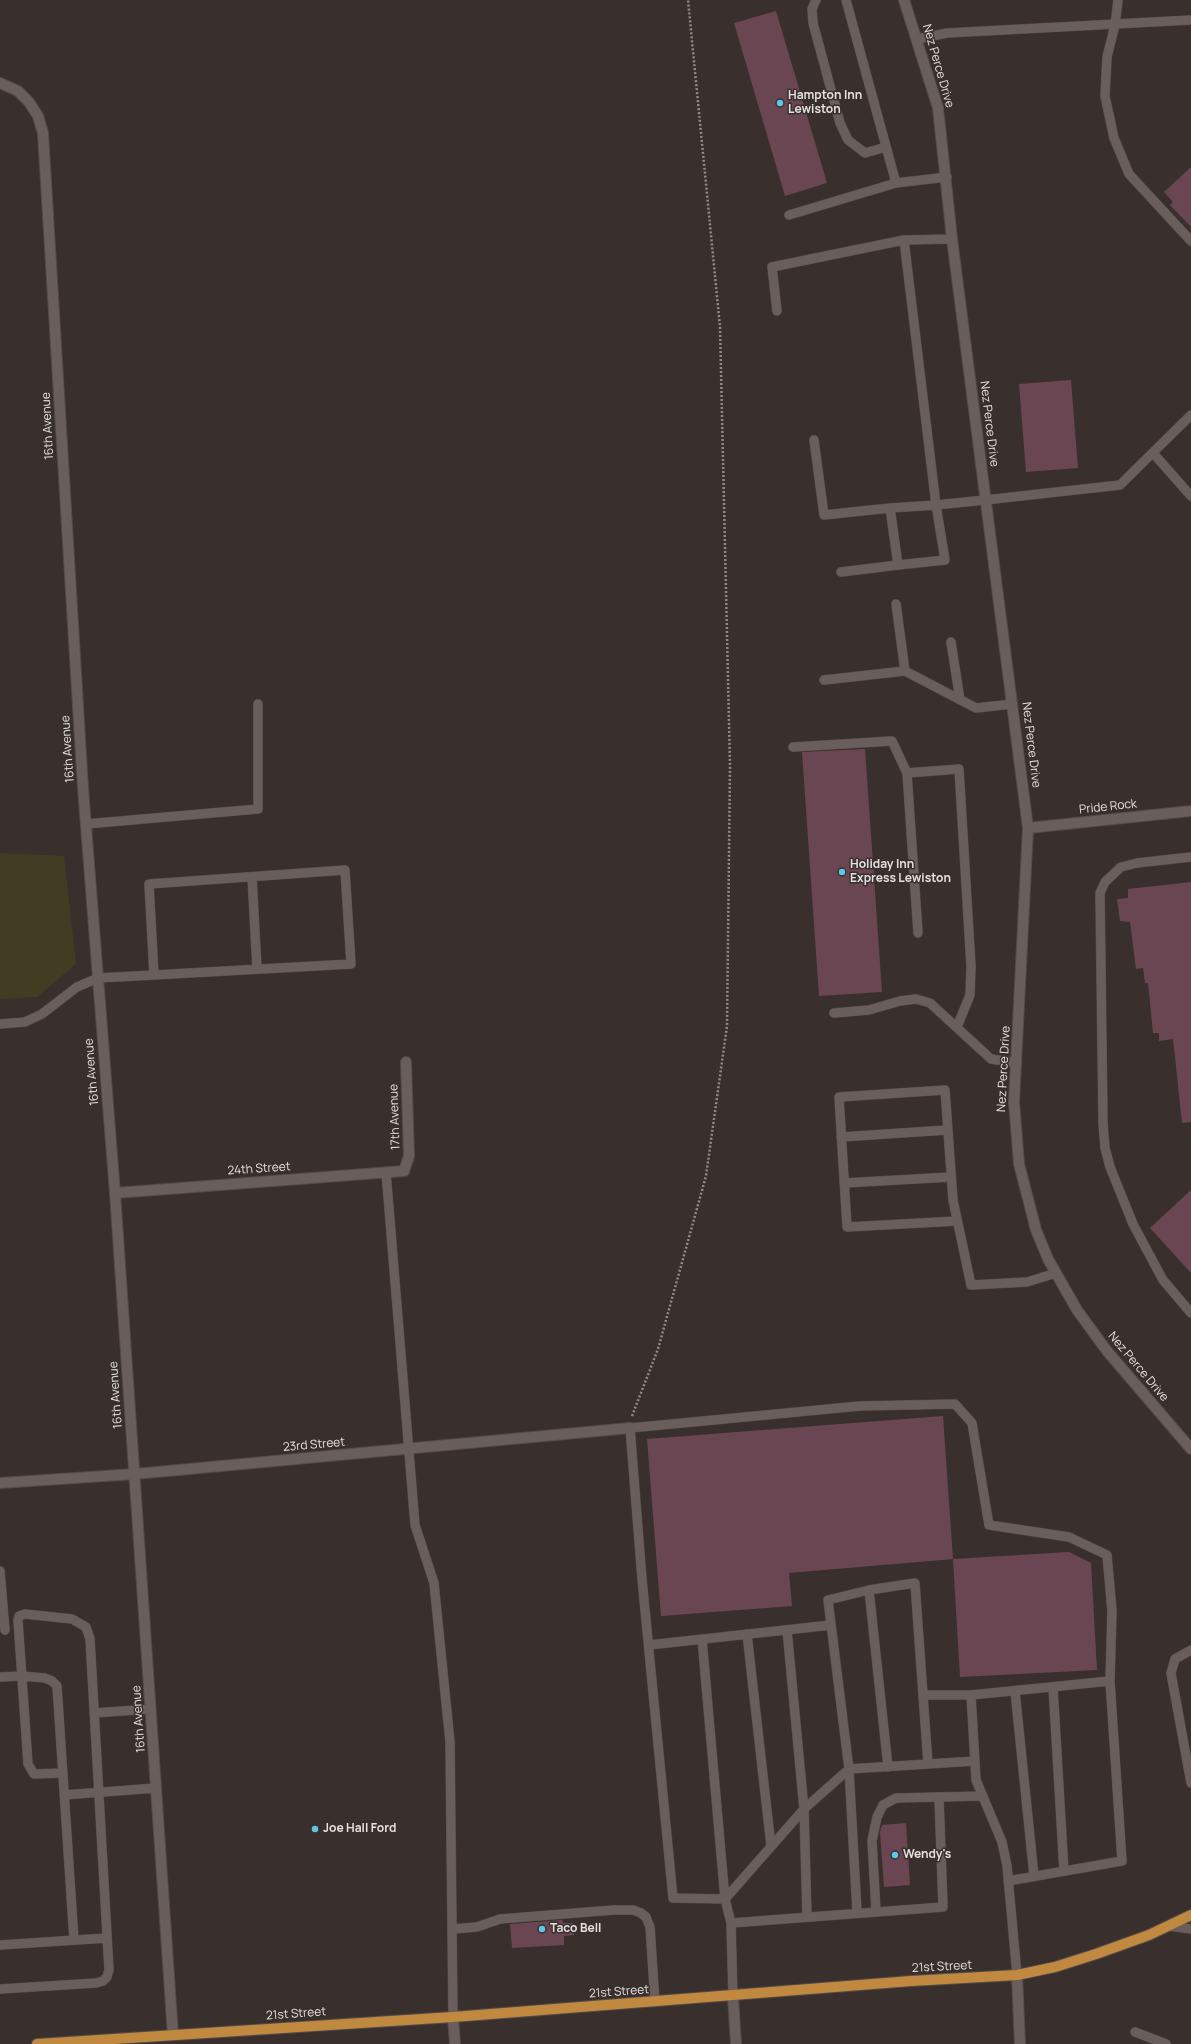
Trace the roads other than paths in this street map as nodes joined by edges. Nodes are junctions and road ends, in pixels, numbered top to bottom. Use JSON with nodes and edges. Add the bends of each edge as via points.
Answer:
{"nodes":[{"id":1,"x":816,"y":0,"type":"edge"},
{"id":2,"x":846,"y":0,"type":"edge"},
{"id":3,"x":904,"y":0,"type":"edge"},
{"id":4,"x":1118,"y":0,"type":"edge"},
{"id":5,"x":1191,"y":20,"type":"edge"},
{"id":6,"x":1115,"y":25,"type":"junction"},
{"id":7,"x":917,"y":39,"type":"junction"},
{"id":8,"x":0,"y":83,"type":"edge"},
{"id":9,"x":886,"y":147,"type":"junction"},
{"id":10,"x":946,"y":176,"type":"junction"},
{"id":11,"x":896,"y":183,"type":"junction"},
{"id":12,"x":789,"y":215,"type":"dead end"},
{"id":13,"x":952,"y":239,"type":"junction"},
{"id":14,"x":904,"y":240,"type":"junction"},
{"id":15,"x":1191,"y":241,"type":"edge"},
{"id":16,"x":777,"y":311,"type":"dead end"},
{"id":17,"x":1191,"y":415,"type":"edge"},
{"id":18,"x":814,"y":440,"type":"dead end"},
{"id":19,"x":1152,"y":453,"type":"junction"},
{"id":20,"x":1191,"y":496,"type":"edge"},
{"id":21,"x":985,"y":500,"type":"junction"},
{"id":22,"x":936,"y":505,"type":"junction"},
{"id":23,"x":890,"y":508,"type":"junction"},
{"id":24,"x":898,"y":565,"type":"junction"},
{"id":25,"x":841,"y":572,"type":"dead end"},
{"id":26,"x":896,"y":604,"type":"dead end"},
{"id":27,"x":951,"y":642,"type":"dead end"},
{"id":28,"x":905,"y":671,"type":"junction"},
{"id":29,"x":824,"y":680,"type":"dead end"},
{"id":30,"x":960,"y":700,"type":"junction"},
{"id":31,"x":258,"y":704,"type":"dead end"},
{"id":32,"x":1012,"y":704,"type":"junction"},
{"id":33,"x":793,"y":747,"type":"dead end"},
{"id":34,"x":907,"y":773,"type":"junction"},
{"id":35,"x":1191,"y":811,"type":"edge"},
{"id":36,"x":86,"y":824,"type":"junction"},
{"id":37,"x":1028,"y":828,"type":"junction"},
{"id":38,"x":1191,"y":857,"type":"edge"},
{"id":39,"x":252,"y":877,"type":"junction"},
{"id":40,"x":918,"y":933,"type":"dead end"},
{"id":41,"x":257,"y":969,"type":"junction"},
{"id":42,"x":154,"y":975,"type":"junction"},
{"id":43,"x":98,"y":978,"type":"junction"},
{"id":44,"x":834,"y":1013,"type":"dead end"},
{"id":45,"x":0,"y":1024,"type":"edge"},
{"id":46,"x":956,"y":1027,"type":"junction"},
{"id":47,"x":406,"y":1062,"type":"dead end"},
{"id":48,"x":1017,"y":1063,"type":"junction"},
{"id":49,"x":947,"y":1130,"type":"junction"},
{"id":50,"x":841,"y":1137,"type":"junction"},
{"id":51,"x":404,"y":1171,"type":"joint"},
{"id":52,"x":386,"y":1172,"type":"junction"},
{"id":53,"x":951,"y":1177,"type":"junction"},
{"id":54,"x":844,"y":1183,"type":"junction"},
{"id":55,"x":115,"y":1193,"type":"junction"},
{"id":56,"x":957,"y":1221,"type":"junction"},
{"id":57,"x":1056,"y":1273,"type":"junction"},
{"id":58,"x":1191,"y":1313,"type":"edge"},
{"id":59,"x":630,"y":1428,"type":"junction"},
{"id":60,"x":408,"y":1449,"type":"junction"},
{"id":61,"x":1191,"y":1449,"type":"edge"},
{"id":62,"x":135,"y":1474,"type":"junction"},
{"id":63,"x":0,"y":1483,"type":"edge"},
{"id":64,"x":0,"y":1577,"type":"edge"},
{"id":65,"x":869,"y":1590,"type":"junction"},
{"id":66,"x":831,"y":1625,"type":"junction"},
{"id":67,"x":18,"y":1629,"type":"junction"},
{"id":68,"x":2,"y":1630,"type":"edge"},
{"id":69,"x":787,"y":1630,"type":"junction"},
{"id":70,"x":748,"y":1634,"type":"junction"},
{"id":71,"x":702,"y":1640,"type":"junction"},
{"id":72,"x":649,"y":1645,"type":"junction"},
{"id":73,"x":1191,"y":1650,"type":"edge"},
{"id":74,"x":21,"y":1676,"type":"junction"},
{"id":75,"x":0,"y":1677,"type":"edge"},
{"id":76,"x":1110,"y":1682,"type":"junction"},
{"id":77,"x":1053,"y":1687,"type":"junction"},
{"id":78,"x":1015,"y":1691,"type":"junction"},
{"id":79,"x":923,"y":1694,"type":"junction"},
{"id":80,"x":971,"y":1695,"type":"junction"},
{"id":81,"x":151,"y":1709,"type":"junction"},
{"id":82,"x":94,"y":1713,"type":"junction"},
{"id":83,"x":975,"y":1762,"type":"junction"},
{"id":84,"x":928,"y":1764,"type":"junction"},
{"id":85,"x":888,"y":1767,"type":"junction"},
{"id":86,"x":849,"y":1769,"type":"junction"},
{"id":87,"x":62,"y":1773,"type":"junction"},
{"id":88,"x":1191,"y":1782,"type":"edge"},
{"id":89,"x":156,"y":1788,"type":"junction"},
{"id":90,"x":98,"y":1792,"type":"junction"},
{"id":91,"x":64,"y":1795,"type":"junction"},
{"id":92,"x":983,"y":1796,"type":"junction"},
{"id":93,"x":938,"y":1797,"type":"junction"},
{"id":94,"x":804,"y":1809,"type":"junction"},
{"id":95,"x":771,"y":1846,"type":"junction"},
{"id":96,"x":1064,"y":1871,"type":"junction"},
{"id":97,"x":1034,"y":1876,"type":"junction"},
{"id":98,"x":1008,"y":1881,"type":"junction"},
{"id":99,"x":724,"y":1899,"type":"junction"},
{"id":100,"x":876,"y":1911,"type":"junction"},
{"id":101,"x":857,"y":1912,"type":"junction"},
{"id":102,"x":1191,"y":1915,"type":"edge"},
{"id":103,"x":806,"y":1918,"type":"junction"},
{"id":104,"x":731,"y":1923,"type":"junction"},
{"id":105,"x":1169,"y":1926,"type":"junction"},
{"id":106,"x":452,"y":1929,"type":"junction"},
{"id":107,"x":1191,"y":1929,"type":"edge"},
{"id":108,"x":107,"y":1938,"type":"junction"},
{"id":109,"x":74,"y":1940,"type":"junction"},
{"id":110,"x":0,"y":1945,"type":"edge"},
{"id":111,"x":1017,"y":1975,"type":"junction"},
{"id":112,"x":0,"y":1989,"type":"edge"},
{"id":113,"x":733,"y":1997,"type":"junction"},
{"id":114,"x":655,"y":2002,"type":"junction"},
{"id":115,"x":453,"y":2017,"type":"junction"},
{"id":116,"x":1136,"y":2032,"type":"dead end"},
{"id":117,"x":174,"y":2039,"type":"edge"},
{"id":118,"x":59,"y":2043,"type":"edge"},
{"id":119,"x":37,"y":2044,"type":"edge"},
{"id":120,"x":455,"y":2044,"type":"edge"},
{"id":121,"x":736,"y":2044,"type":"edge"},
{"id":122,"x":1020,"y":2044,"type":"edge"},
{"id":123,"x":1166,"y":2044,"type":"edge"}],
"edges":[{"from":1,"to":9,"type":"lane","via":[[812,9],[813,23],[840,123],[848,140],[865,153]]},
{"from":2,"to":9,"type":"lane"},
{"from":3,"to":7,"type":"street","name":"Nez Perce Drive"},
{"from":4,"to":6,"type":"lane"},
{"from":5,"to":6,"type":"lane"},
{"from":6,"to":7,"type":"lane","via":[[947,33]]},
{"from":6,"to":15,"type":"lane","via":[[1107,57],[1106,96],[1114,138],[1129,174]]},
{"from":7,"to":10,"type":"street","name":"Nez Perce Drive","via":[[938,108]]},
{"from":8,"to":36,"type":"street","name":"16th Avenue","via":[[18,91],[29,102],[38,116],[43,132]]},
{"from":9,"to":11,"type":"lane"},
{"from":10,"to":11,"type":"lane"},
{"from":10,"to":13,"type":"street","name":"Nez Perce Drive"},
{"from":11,"to":12,"type":"lane"},
{"from":13,"to":14,"type":"lane"},
{"from":13,"to":21,"type":"street","name":"Nez Perce Drive"},
{"from":14,"to":16,"type":"lane","via":[[772,267]]},
{"from":14,"to":22,"type":"lane"},
{"from":17,"to":19,"type":"lane"},
{"from":18,"to":23,"type":"lane","via":[[824,515]]},
{"from":19,"to":20,"type":"lane"},
{"from":19,"to":21,"type":"lane","via":[[1120,485]]},
{"from":21,"to":22,"type":"lane"},
{"from":21,"to":32,"type":"street","name":"Nez Perce Drive"},
{"from":22,"to":23,"type":"lane"},
{"from":22,"to":24,"type":"lane","via":[[945,560]]},
{"from":23,"to":24,"type":"lane"},
{"from":24,"to":25,"type":"lane"},
{"from":26,"to":28,"type":"lane"},
{"from":27,"to":30,"type":"lane"},
{"from":28,"to":29,"type":"lane"},
{"from":28,"to":30,"type":"lane"},
{"from":30,"to":32,"type":"lane","via":[[976,708]]},
{"from":31,"to":36,"type":"lane","via":[[258,809]]},
{"from":32,"to":37,"type":"street","name":"Nez Perce Drive"},
{"from":33,"to":34,"type":"lane","via":[[892,741]]},
{"from":34,"to":40,"type":"lane"},
{"from":34,"to":46,"type":"lane","via":[[959,769],[970,995]]},
{"from":35,"to":37,"type":"street","name":"Pride Rock"},
{"from":36,"to":43,"type":"street","name":"16th Avenue"},
{"from":37,"to":48,"type":"street","name":"Nez Perce Drive"},
{"from":38,"to":58,"type":"lane","via":[[1121,867],[1105,882],[1100,893],[1105,1148],[1110,1168],[1133,1224],[1163,1280]]},
{"from":39,"to":41,"type":"lane"},
{"from":39,"to":41,"type":"lane","via":[[345,870],[351,964]]},
{"from":39,"to":42,"type":"lane","via":[[149,884]]},
{"from":41,"to":42,"type":"lane"},
{"from":42,"to":43,"type":"lane"},
{"from":43,"to":45,"type":"lane","via":[[76,987],[42,1014],[25,1022]]},
{"from":43,"to":55,"type":"street","name":"16th Avenue"},
{"from":44,"to":46,"type":"lane","via":[[869,1010],[900,1001],[916,1000],[930,1004]]},
{"from":46,"to":48,"type":"lane","via":[[991,1059]]},
{"from":47,"to":51,"type":"street","name":"17th Avenue","via":[[409,1156]]},
{"from":48,"to":57,"type":"street","name":"Nez Perce Drive","via":[[1014,1102],[1019,1164],[1036,1230]]},
{"from":49,"to":50,"type":"lane"},
{"from":49,"to":50,"type":"lane","via":[[944,1090],[839,1097]]},
{"from":49,"to":53,"type":"lane"},
{"from":50,"to":54,"type":"lane"},
{"from":51,"to":52,"type":"street","name":"24th Street"},
{"from":52,"to":55,"type":"street","name":"24th Street"},
{"from":52,"to":60,"type":"lane"},
{"from":53,"to":54,"type":"lane"},
{"from":53,"to":56,"type":"lane"},
{"from":54,"to":56,"type":"lane","via":[[847,1227]]},
{"from":55,"to":62,"type":"street","name":"16th Avenue"},
{"from":56,"to":57,"type":"lane","via":[[971,1285],[1027,1282]]},
{"from":57,"to":61,"type":"street","name":"Nez Perce Drive","via":[[1077,1310],[1107,1351]]},
{"from":59,"to":60,"type":"street","name":"23rd Street"},
{"from":59,"to":72,"type":"lane"},
{"from":59,"to":76,"type":"lane","via":[[860,1406],[955,1404],[972,1423],[989,1524],[1069,1537],[1107,1555],[1112,1611]]},
{"from":60,"to":62,"type":"street","name":"23rd Street"},
{"from":60,"to":106,"type":"lane","via":[[415,1525],[434,1583],[450,1742]]},
{"from":62,"to":63,"type":"street","name":"23rd Street"},
{"from":62,"to":81,"type":"street","name":"16th Avenue"},
{"from":64,"to":68,"type":"lane"},
{"from":65,"to":66,"type":"lane","via":[[828,1600]]},
{"from":65,"to":79,"type":"lane","via":[[915,1584]]},
{"from":65,"to":85,"type":"lane"},
{"from":66,"to":69,"type":"lane"},
{"from":66,"to":86,"type":"lane"},
{"from":67,"to":68,"type":"lane"},
{"from":67,"to":74,"type":"lane"},
{"from":67,"to":82,"type":"lane","via":[[19,1616],[25,1614],[72,1619],[86,1627],[90,1639]]},
{"from":69,"to":70,"type":"lane"},
{"from":69,"to":94,"type":"lane"},
{"from":70,"to":71,"type":"lane"},
{"from":70,"to":95,"type":"lane"},
{"from":71,"to":72,"type":"lane"},
{"from":71,"to":99,"type":"lane"},
{"from":72,"to":99,"type":"lane","via":[[673,1898]]},
{"from":73,"to":88,"type":"lane","via":[[1175,1659],[1171,1674]]},
{"from":74,"to":75,"type":"lane"},
{"from":74,"to":87,"type":"lane","via":[[45,1678],[57,1686]]},
{"from":74,"to":87,"type":"lane","via":[[30,1770],[34,1774]]},
{"from":76,"to":77,"type":"lane"},
{"from":76,"to":96,"type":"lane","via":[[1122,1861]]},
{"from":77,"to":78,"type":"lane"},
{"from":77,"to":96,"type":"lane"},
{"from":78,"to":80,"type":"lane"},
{"from":78,"to":97,"type":"lane"},
{"from":79,"to":80,"type":"lane"},
{"from":79,"to":84,"type":"lane"},
{"from":80,"to":83,"type":"lane"},
{"from":81,"to":82,"type":"lane"},
{"from":81,"to":89,"type":"street","name":"16th Avenue"},
{"from":82,"to":90,"type":"lane"},
{"from":83,"to":84,"type":"lane"},
{"from":83,"to":92,"type":"lane","via":[[976,1780]]},
{"from":84,"to":85,"type":"lane"},
{"from":85,"to":86,"type":"lane"},
{"from":86,"to":94,"type":"lane"},
{"from":86,"to":101,"type":"lane"},
{"from":87,"to":91,"type":"lane"},
{"from":89,"to":90,"type":"lane"},
{"from":89,"to":117,"type":"street","name":"16th Avenue"},
{"from":90,"to":91,"type":"lane"},
{"from":90,"to":108,"type":"lane"},
{"from":91,"to":109,"type":"lane"},
{"from":92,"to":93,"type":"lane"},
{"from":92,"to":98,"type":"lane","via":[[1002,1842]]},
{"from":93,"to":100,"type":"lane","via":[[896,1798],[883,1805],[877,1816],[872,1841]]},
{"from":93,"to":100,"type":"lane","via":[[943,1907]]},
{"from":94,"to":95,"type":"lane"},
{"from":94,"to":103,"type":"lane"},
{"from":95,"to":99,"type":"lane"},
{"from":96,"to":97,"type":"lane"},
{"from":97,"to":98,"type":"lane"},
{"from":98,"to":111,"type":"lane"},
{"from":99,"to":104,"type":"lane"},
{"from":100,"to":101,"type":"lane"},
{"from":101,"to":103,"type":"lane"},
{"from":102,"to":105,"type":"main road","name":"21st Street"},
{"from":103,"to":104,"type":"lane"},
{"from":104,"to":113,"type":"lane"},
{"from":105,"to":107,"type":"lane"},
{"from":105,"to":111,"type":"main road","name":"21st Street","via":[[1096,1954],[1055,1967]]},
{"from":106,"to":114,"type":"lane","via":[[477,1927],[500,1919],[633,1910],[648,1921]]},
{"from":106,"to":115,"type":"lane"},
{"from":108,"to":109,"type":"lane"},
{"from":108,"to":112,"type":"lane","via":[[109,1970],[103,1981]]},
{"from":109,"to":110,"type":"lane"},
{"from":111,"to":113,"type":"main road","name":"21st Street"},
{"from":111,"to":122,"type":"street"},
{"from":113,"to":114,"type":"main road","name":"21st Street"},
{"from":113,"to":121,"type":"street"},
{"from":114,"to":115,"type":"main road","name":"21st Street"},
{"from":115,"to":117,"type":"main road","name":"21st Street"},
{"from":115,"to":120,"type":"street"},
{"from":116,"to":123,"type":"lane"},
{"from":117,"to":118,"type":"main road","name":"21st Street"},
{"from":118,"to":119,"type":"main road","name":"21st Street"}]}
